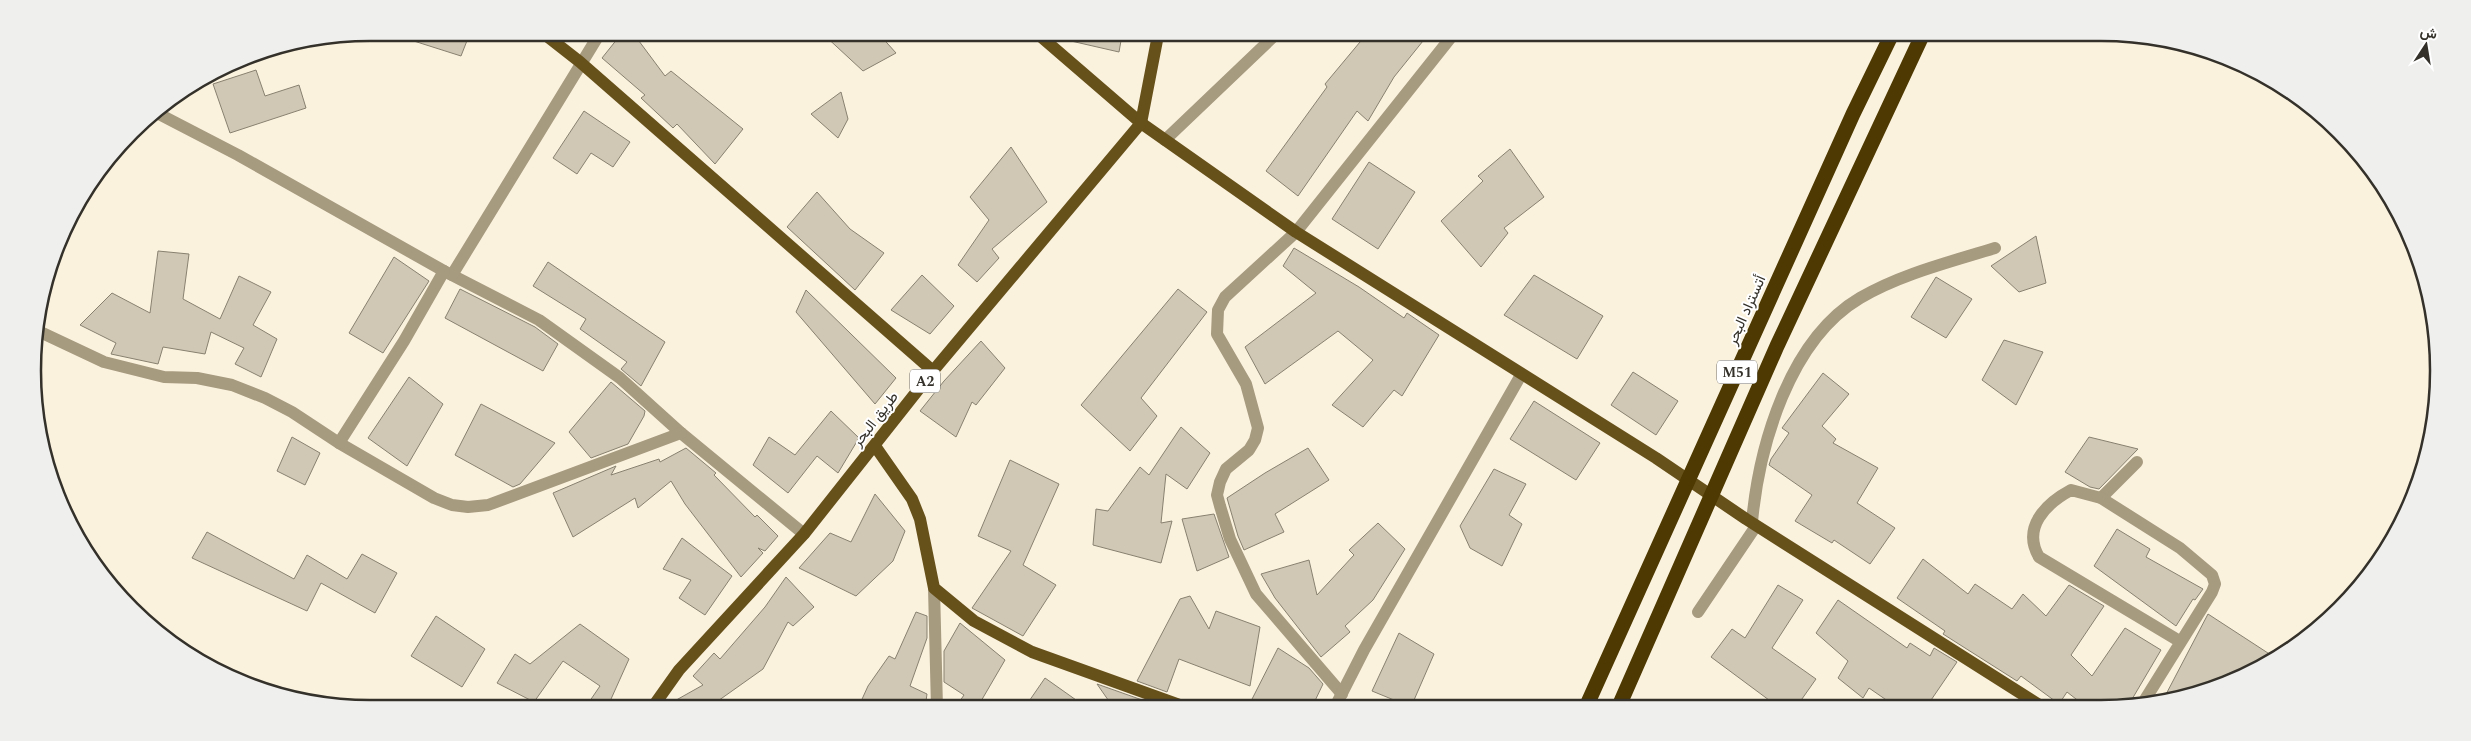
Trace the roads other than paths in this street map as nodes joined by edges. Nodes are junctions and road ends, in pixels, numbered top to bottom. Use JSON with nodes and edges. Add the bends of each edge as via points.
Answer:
{"nodes":[{"id":1,"x":553,"y":41,"type":"edge"},
{"id":2,"x":594,"y":41,"type":"edge"},
{"id":3,"x":1046,"y":41,"type":"edge"},
{"id":4,"x":1157,"y":41,"type":"edge"},
{"id":5,"x":1269,"y":41,"type":"edge"},
{"id":6,"x":1448,"y":41,"type":"edge"},
{"id":7,"x":1889,"y":41,"type":"edge"},
{"id":8,"x":1920,"y":41,"type":"edge"},
{"id":9,"x":580,"y":62,"type":"junction"},
{"id":10,"x":162,"y":116,"type":"edge"},
{"id":11,"x":1141,"y":123,"type":"junction"},
{"id":12,"x":1165,"y":140,"type":"junction"},
{"id":13,"x":1296,"y":232,"type":"junction"},
{"id":14,"x":1995,"y":248,"type":"dead end"},
{"id":15,"x":448,"y":273,"type":"junction"},
{"id":16,"x":43,"y":334,"type":"edge"},
{"id":17,"x":933,"y":370,"type":"junction"},
{"id":18,"x":1521,"y":375,"type":"junction"},
{"id":19,"x":681,"y":433,"type":"junction"},
{"id":20,"x":339,"y":443,"type":"junction"},
{"id":21,"x":875,"y":446,"type":"junction"},
{"id":22,"x":2137,"y":462,"type":"dead end"},
{"id":23,"x":2101,"y":498,"type":"junction"},
{"id":24,"x":1751,"y":522,"type":"junction"},
{"id":25,"x":804,"y":534,"type":"junction"},
{"id":26,"x":934,"y":588,"type":"junction"},
{"id":27,"x":1698,"y":612,"type":"dead end"},
{"id":28,"x":2181,"y":642,"type":"junction"},
{"id":29,"x":1342,"y":694,"type":"junction"},
{"id":30,"x":2147,"y":696,"type":"edge"},
{"id":31,"x":658,"y":700,"type":"edge"},
{"id":32,"x":937,"y":700,"type":"edge"},
{"id":33,"x":1166,"y":700,"type":"edge"},
{"id":34,"x":1339,"y":700,"type":"edge"},
{"id":35,"x":1589,"y":700,"type":"edge"},
{"id":36,"x":1622,"y":700,"type":"edge"},
{"id":37,"x":2032,"y":700,"type":"edge"}],
"edges":[{"from":1,"to":9,"type":"main road"},
{"from":2,"to":9,"type":"street"},
{"from":3,"to":11,"type":"main road"},
{"from":4,"to":11,"type":"main road","name":"طريق البحر","number":"A2"},
{"from":5,"to":12,"type":"street"},
{"from":6,"to":13,"type":"street"},
{"from":7,"to":35,"type":"highway","name":"أتستراد البحر","number":"M51"},
{"from":8,"to":36,"type":"highway","number":"M51","via":[[1777,346]]},
{"from":9,"to":15,"type":"street"},
{"from":9,"to":17,"type":"main road"},
{"from":10,"to":15,"type":"street"},
{"from":11,"to":12,"type":"main road"},
{"from":11,"to":17,"type":"main road","name":"طريق البحر","number":"A2"},
{"from":12,"to":13,"type":"main road"},
{"from":13,"to":18,"type":"main road"},
{"from":13,"to":29,"type":"street","via":[[1225,297],[1218,310],[1217,334],[1246,384],[1258,428],[1249,450],[1226,469],[1217,496],[1230,539],[1256,594]]},
{"from":14,"to":24,"type":"street","via":[[1934,267],[1860,298],[1819,333],[1788,386],[1771,426],[1760,462]]},
{"from":15,"to":19,"type":"street","via":[[539,320],[620,378]]},
{"from":15,"to":20,"type":"street"},
{"from":16,"to":20,"type":"street","via":[[78,352],[129,370],[164,377],[197,378],[240,388],[292,412]]},
{"from":17,"to":21,"type":"main road","name":"طريق البحر","number":"A2"},
{"from":18,"to":24,"type":"main road","via":[[1656,458]]},
{"from":18,"to":29,"type":"street"},
{"from":19,"to":20,"type":"street","via":[[488,505],[468,507],[434,498]]},
{"from":19,"to":25,"type":"street"},
{"from":21,"to":25,"type":"main road","name":"طريق البحر","number":"A2"},
{"from":21,"to":26,"type":"main road","via":[[915,506],[928,550]]},
{"from":22,"to":23,"type":"street"},
{"from":23,"to":28,"type":"street","via":[[2180,548],[2212,575],[2212,592]]},
{"from":23,"to":28,"type":"street","via":[[2071,490],[2058,497],[2036,523],[2032,546],[2039,557],[2059,571]]},
{"from":24,"to":27,"type":"street"},
{"from":24,"to":37,"type":"main road"},
{"from":25,"to":31,"type":"main road","name":"طريق البحر","number":"A2","via":[[679,670]]},
{"from":26,"to":32,"type":"street"},
{"from":26,"to":33,"type":"main road","via":[[974,622],[1032,652]]},
{"from":28,"to":30,"type":"street"},
{"from":29,"to":34,"type":"street"}]}
